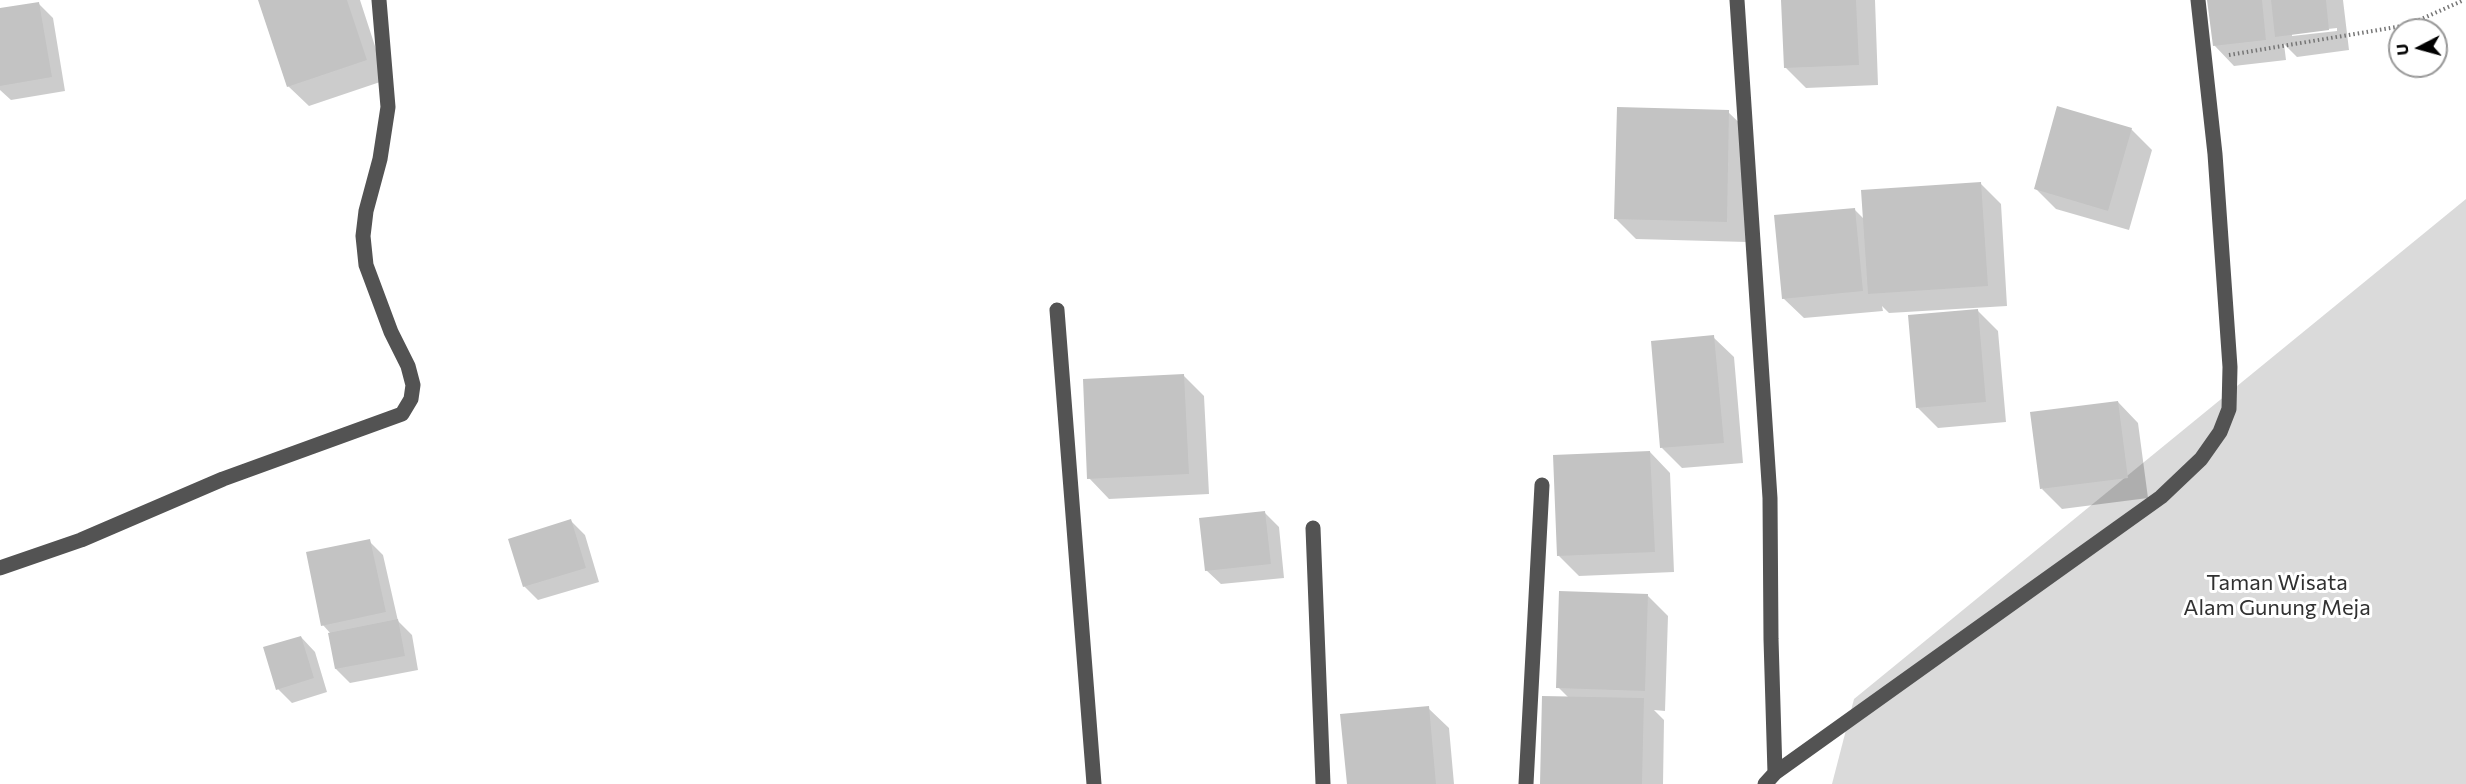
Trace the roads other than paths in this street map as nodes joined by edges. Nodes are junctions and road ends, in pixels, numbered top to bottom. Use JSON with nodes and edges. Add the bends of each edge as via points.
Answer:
{"nodes":[{"id":1,"x":379,"y":0,"type":"edge"},
{"id":2,"x":1737,"y":0,"type":"edge"},
{"id":3,"x":2198,"y":0,"type":"edge"},
{"id":4,"x":1057,"y":310,"type":"dead end"},
{"id":5,"x":1542,"y":485,"type":"dead end"},
{"id":6,"x":1313,"y":528,"type":"dead end"},
{"id":7,"x":0,"y":568,"type":"edge"},
{"id":8,"x":1770,"y":779,"type":"edge"},
{"id":9,"x":1094,"y":784,"type":"edge"},
{"id":10,"x":1323,"y":784,"type":"edge"},
{"id":11,"x":1526,"y":784,"type":"edge"}],
"edges":[{"from":1,"to":7,"type":"street","via":[[388,107],[363,236],[366,265],[413,384],[411,399],[402,414],[223,479],[81,540]]},
{"from":2,"to":8,"type":"street","via":[[1770,498]]},
{"from":3,"to":8,"type":"street","via":[[2215,154],[2230,367],[2229,409],[2220,432],[2201,459],[2161,498]]},
{"from":4,"to":9,"type":"street"},
{"from":5,"to":11,"type":"street"},
{"from":6,"to":10,"type":"street"}]}
